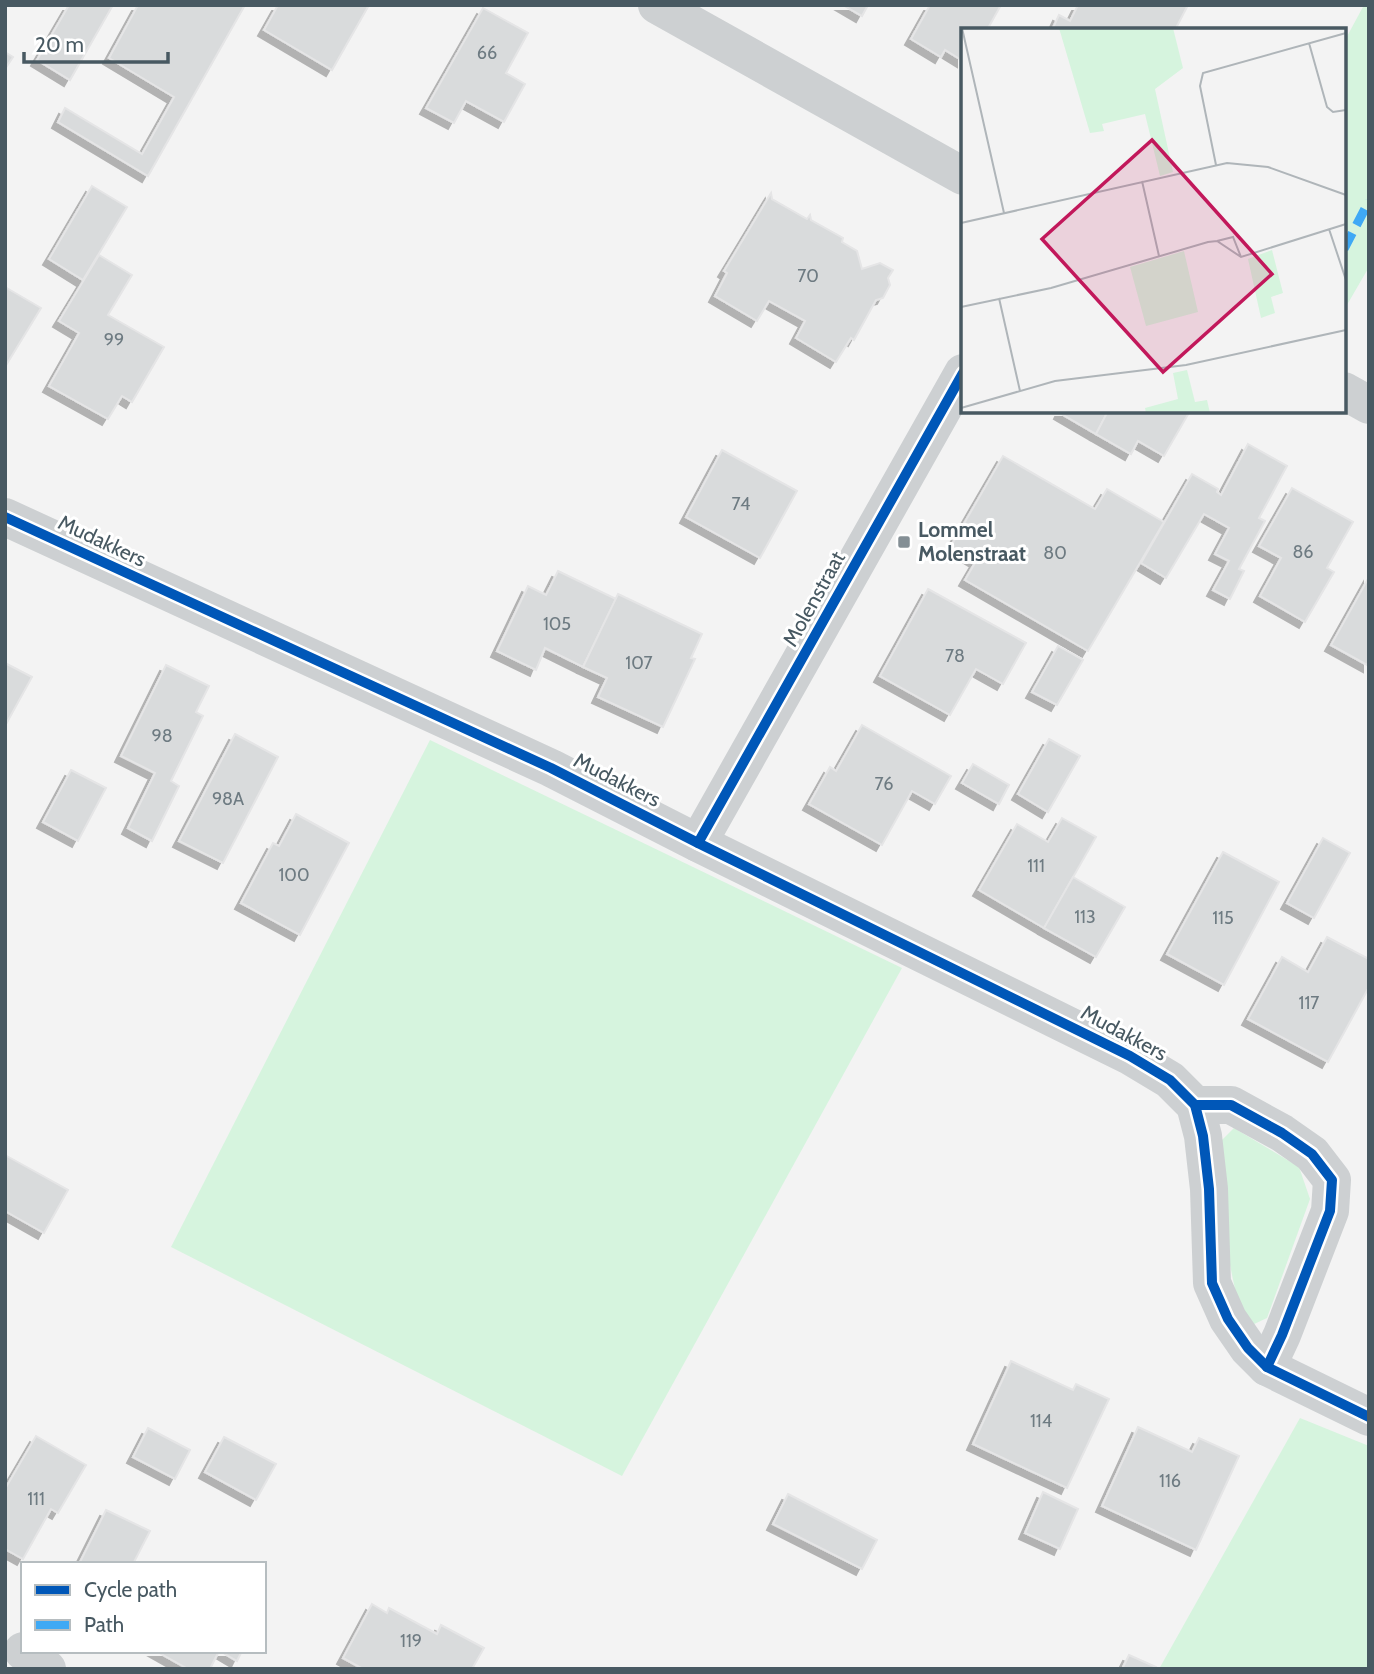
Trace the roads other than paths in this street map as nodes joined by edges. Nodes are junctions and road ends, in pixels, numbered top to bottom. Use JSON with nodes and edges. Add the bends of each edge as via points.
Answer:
{"nodes":[{"id":1,"x":657,"y":5,"type":"edge"},
{"id":2,"x":961,"y":175,"type":"edge"},
{"id":3,"x":961,"y":377,"type":"edge"},
{"id":4,"x":1346,"y":392,"type":"edge"},
{"id":5,"x":1369,"y":405,"type":"edge"},
{"id":6,"x":5,"y":517,"type":"edge"},
{"id":7,"x":698,"y":843,"type":"junction"},
{"id":8,"x":1195,"y":1105,"type":"junction"},
{"id":9,"x":1267,"y":1367,"type":"junction"},
{"id":10,"x":1369,"y":1417,"type":"edge"},
{"id":11,"x":5,"y":1638,"type":"edge"},
{"id":12,"x":21,"y":1650,"type":"edge"},
{"id":13,"x":26,"y":1653,"type":"edge"},
{"id":14,"x":47,"y":1669,"type":"edge"}],
"edges":[{"from":1,"to":2,"type":"street"},
{"from":3,"to":7,"type":"street","name":"Molenstraat"},
{"from":4,"to":5,"type":"street"},
{"from":6,"to":7,"type":"street","name":"Mudakkers","via":[[551,768]]},
{"from":7,"to":8,"type":"street","name":"Mudakkers","via":[[1130,1056],[1170,1080]]},
{"from":8,"to":9,"type":"street","via":[[1209,1189],[1212,1283],[1228,1318]]},
{"from":8,"to":9,"type":"street","via":[[1231,1105],[1312,1154],[1332,1180],[1330,1211]]},
{"from":9,"to":10,"type":"street"},
{"from":11,"to":12,"type":"street"},
{"from":13,"to":14,"type":"street"}]}
